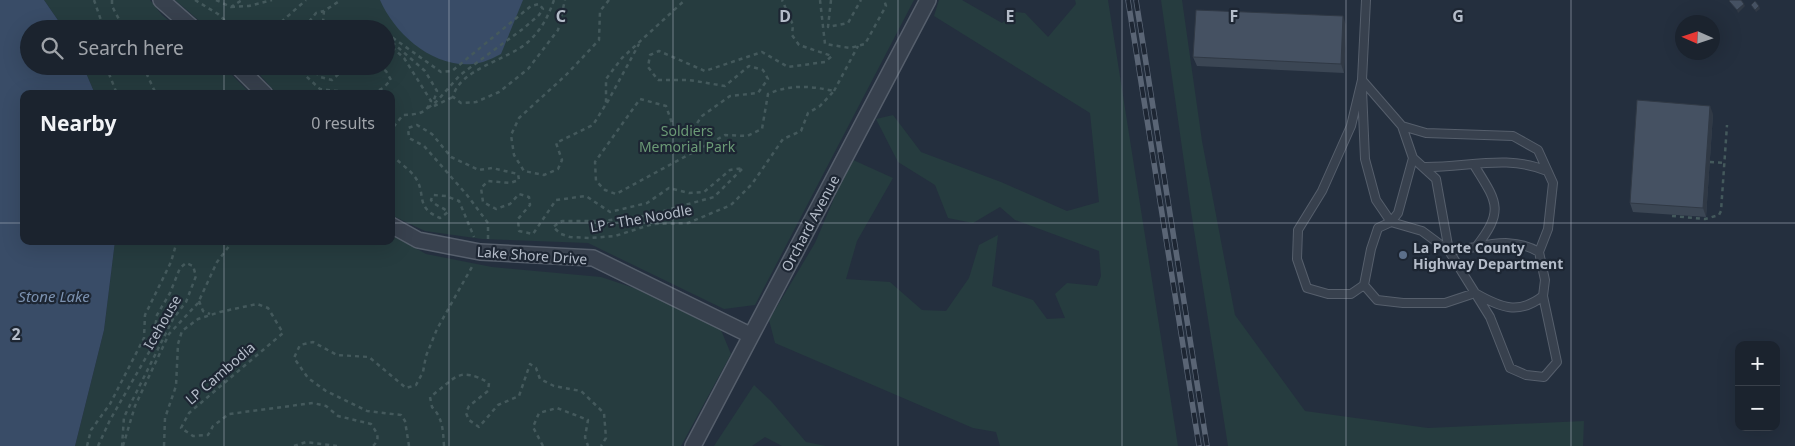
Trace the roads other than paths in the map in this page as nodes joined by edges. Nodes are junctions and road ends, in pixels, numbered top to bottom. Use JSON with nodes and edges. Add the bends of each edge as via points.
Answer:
{"nodes":[{"id":1,"x":162,"y":0,"type":"edge"},
{"id":2,"x":928,"y":0,"type":"edge"},
{"id":3,"x":1366,"y":0,"type":"edge"},
{"id":4,"x":184,"y":20,"type":"edge"},
{"id":5,"x":247,"y":75,"type":"edge"},
{"id":6,"x":1362,"y":80,"type":"junction"},
{"id":7,"x":261,"y":90,"type":"edge"},
{"id":8,"x":1402,"y":126,"type":"junction"},
{"id":9,"x":1413,"y":158,"type":"junction"},
{"id":10,"x":1474,"y":165,"type":"junction"},
{"id":11,"x":1423,"y":167,"type":"junction"},
{"id":12,"x":1547,"y":170,"type":"junction"},
{"id":13,"x":1391,"y":222,"type":"junction"},
{"id":14,"x":395,"y":227,"type":"edge"},
{"id":15,"x":1476,"y":247,"type":"junction"},
{"id":16,"x":1449,"y":251,"type":"junction"},
{"id":17,"x":1539,"y":252,"type":"junction"},
{"id":18,"x":1364,"y":285,"type":"junction"},
{"id":19,"x":1475,"y":293,"type":"junction"},
{"id":20,"x":1543,"y":296,"type":"junction"},
{"id":21,"x":750,"y":335,"type":"junction"},
{"id":22,"x":693,"y":446,"type":"edge"}],
"edges":[{"from":1,"to":4,"type":"street"},
{"from":2,"to":21,"type":"street","name":"Orchard Avenue"},
{"from":3,"to":6,"type":"lane"},
{"from":5,"to":7,"type":"street"},
{"from":6,"to":8,"type":"lane"},
{"from":6,"to":13,"type":"lane","via":[[1365,159],[1376,200]]},
{"from":6,"to":18,"type":"lane","via":[[1351,126],[1322,191],[1298,230],[1297,259],[1307,288],[1328,294],[1351,294]]},
{"from":8,"to":9,"type":"lane"},
{"from":8,"to":12,"type":"lane","via":[[1426,133],[1513,136],[1538,150]]},
{"from":9,"to":11,"type":"lane"},
{"from":9,"to":13,"type":"lane","via":[[1398,213]]},
{"from":10,"to":11,"type":"lane"},
{"from":10,"to":12,"type":"lane","via":[[1509,161]]},
{"from":10,"to":15,"type":"lane","via":[[1495,199],[1492,227]]},
{"from":11,"to":16,"type":"lane","via":[[1436,179]]},
{"from":12,"to":17,"type":"lane","via":[[1553,183],[1548,229]]},
{"from":13,"to":16,"type":"lane","via":[[1422,231]]},
{"from":13,"to":18,"type":"lane","via":[[1378,228]]},
{"from":14,"to":21,"type":"street","name":"Lake Shore Drive","via":[[418,240],[480,252],[593,258]]},
{"from":15,"to":16,"type":"lane"},
{"from":15,"to":17,"type":"lane","via":[[1500,242],[1526,244]]},
{"from":16,"to":19,"type":"lane"},
{"from":17,"to":20,"type":"lane","via":[[1545,280]]},
{"from":18,"to":19,"type":"lane","via":[[1377,300],[1403,304],[1445,303]]},
{"from":19,"to":20,"type":"lane","via":[[1493,304],[1511,307],[1530,307]]},
{"from":19,"to":20,"type":"lane","via":[[1490,317],[1510,368],[1526,375],[1544,377],[1557,362]]},
{"from":21,"to":22,"type":"street","name":"Orchard Avenue"}]}
